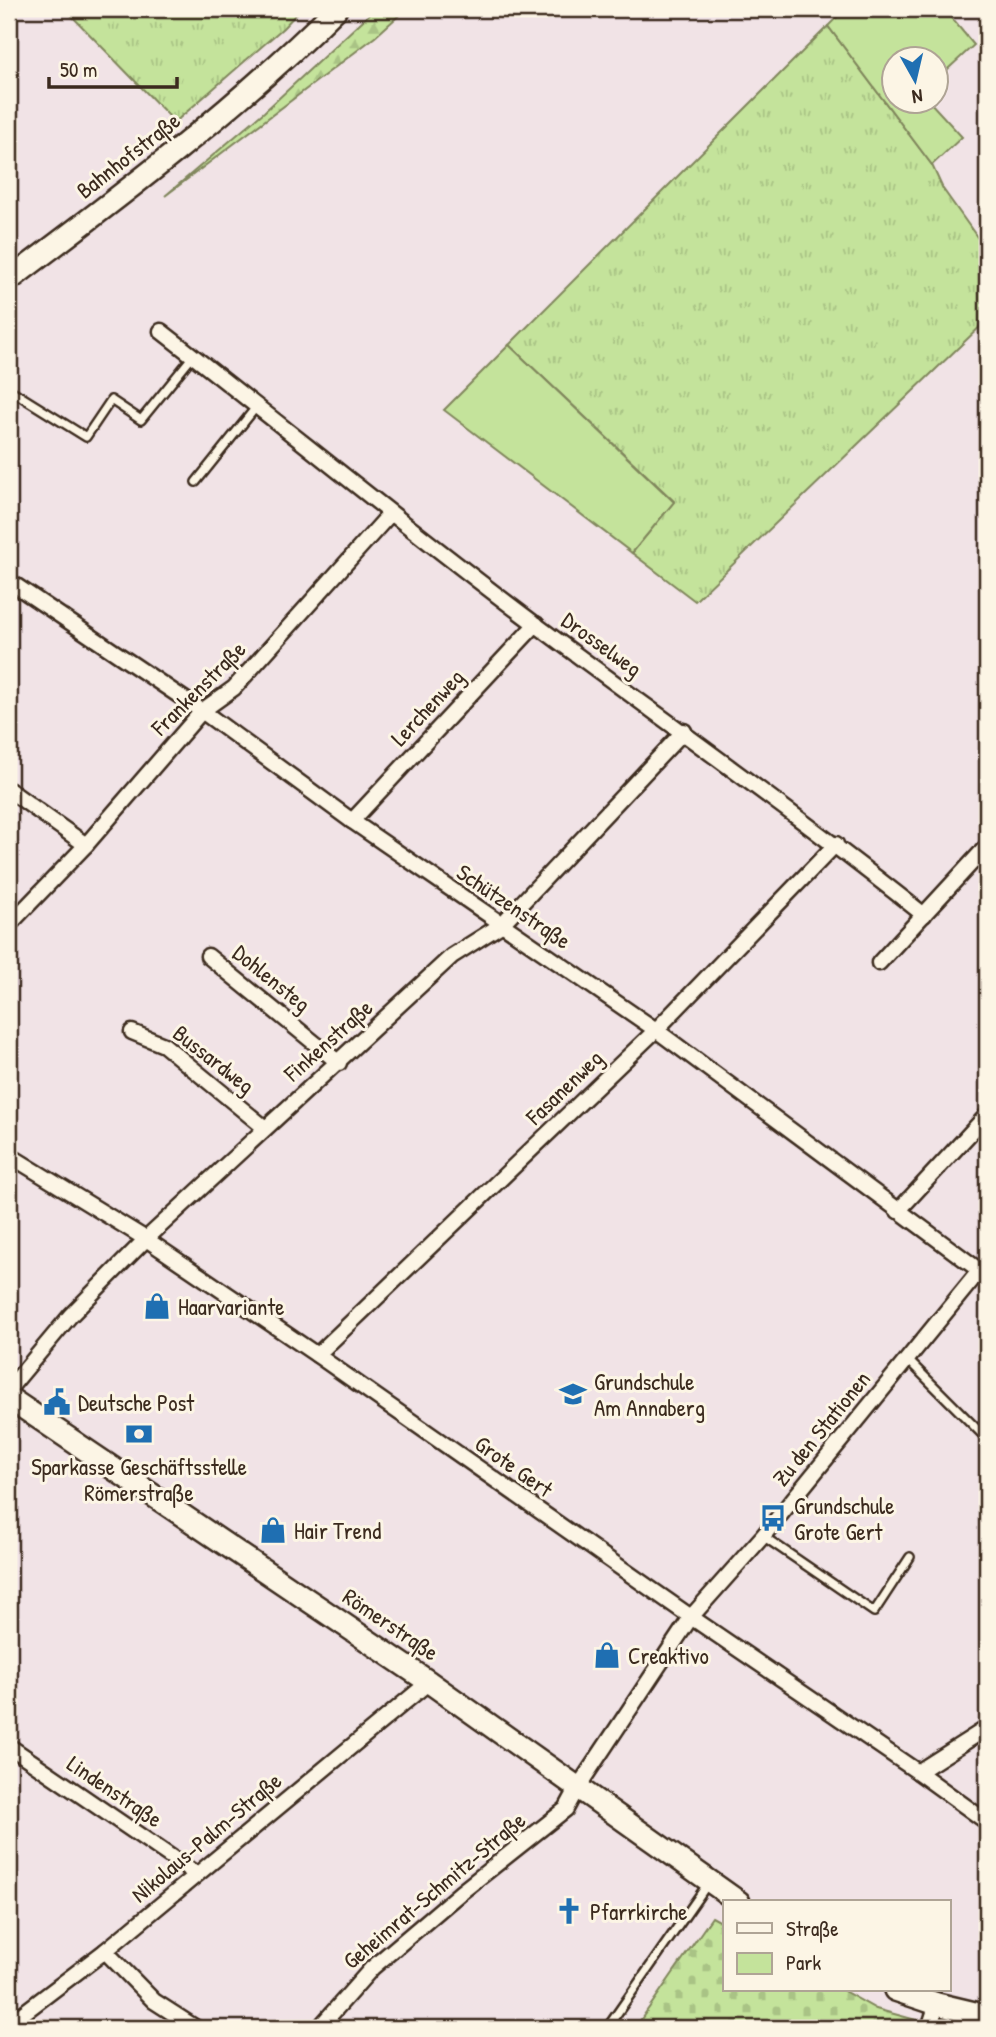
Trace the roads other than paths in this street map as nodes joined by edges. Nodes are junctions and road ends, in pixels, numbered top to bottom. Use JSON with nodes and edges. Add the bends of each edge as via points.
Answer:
{"nodes":[{"id":1,"x":336,"y":9,"type":"edge"},
{"id":2,"x":9,"y":280,"type":"edge"},
{"id":3,"x":160,"y":331,"type":"dead end"},
{"id":4,"x":193,"y":356,"type":"junction"},
{"id":5,"x":9,"y":389,"type":"edge"},
{"id":6,"x":257,"y":406,"type":"junction"},
{"id":7,"x":197,"y":482,"type":"dead end"},
{"id":8,"x":390,"y":514,"type":"junction"},
{"id":9,"x":9,"y":581,"type":"edge"},
{"id":10,"x":536,"y":624,"type":"junction"},
{"id":11,"x":201,"y":711,"type":"junction"},
{"id":12,"x":684,"y":731,"type":"junction"},
{"id":13,"x":9,"y":790,"type":"edge"},
{"id":14,"x":352,"y":821,"type":"junction"},
{"id":15,"x":835,"y":844,"type":"junction"},
{"id":16,"x":86,"y":845,"type":"junction"},
{"id":17,"x":987,"y":846,"type":"edge"},
{"id":18,"x":924,"y":915,"type":"junction"},
{"id":19,"x":9,"y":925,"type":"edge"},
{"id":20,"x":501,"y":925,"type":"junction"},
{"id":21,"x":208,"y":956,"type":"dead end"},
{"id":22,"x":879,"y":963,"type":"dead end"},
{"id":23,"x":656,"y":1030,"type":"junction"},
{"id":24,"x":132,"y":1031,"type":"dead end"},
{"id":25,"x":339,"y":1063,"type":"junction"},
{"id":26,"x":987,"y":1115,"type":"edge"},
{"id":27,"x":265,"y":1128,"type":"junction"},
{"id":28,"x":9,"y":1155,"type":"edge"},
{"id":29,"x":898,"y":1211,"type":"junction"},
{"id":30,"x":146,"y":1239,"type":"junction"},
{"id":31,"x":983,"y":1273,"type":"edge"},
{"id":32,"x":317,"y":1355,"type":"junction"},
{"id":33,"x":906,"y":1358,"type":"junction"},
{"id":34,"x":9,"y":1389,"type":"edge"},
{"id":35,"x":9,"y":1398,"type":"edge"},
{"id":36,"x":987,"y":1439,"type":"edge"},
{"id":37,"x":763,"y":1536,"type":"junction"},
{"id":38,"x":910,"y":1556,"type":"dead end"},
{"id":39,"x":691,"y":1617,"type":"junction"},
{"id":40,"x":429,"y":1682,"type":"junction"},
{"id":41,"x":987,"y":1728,"type":"edge"},
{"id":42,"x":9,"y":1746,"type":"edge"},
{"id":43,"x":918,"y":1772,"type":"junction"},
{"id":44,"x":578,"y":1787,"type":"junction"},
{"id":45,"x":987,"y":1822,"type":"edge"},
{"id":46,"x":196,"y":1874,"type":"junction"},
{"id":47,"x":709,"y":1882,"type":"junction"},
{"id":48,"x":735,"y":1900,"type":"edge"},
{"id":49,"x":105,"y":1951,"type":"junction"},
{"id":50,"x":901,"y":1992,"type":"edge"},
{"id":51,"x":937,"y":2004,"type":"junction"},
{"id":52,"x":987,"y":2016,"type":"edge"},
{"id":53,"x":9,"y":2024,"type":"edge"},
{"id":54,"x":196,"y":2028,"type":"edge"},
{"id":55,"x":319,"y":2028,"type":"edge"},
{"id":56,"x":607,"y":2028,"type":"edge"},
{"id":57,"x":929,"y":2028,"type":"edge"}],
"edges":[{"from":1,"to":2,"type":"street","name":"Bahnhofstraße","via":[[194,137]]},
{"from":3,"to":4,"type":"street","name":"Drosselweg"},
{"from":4,"to":5,"type":"lane","via":[[141,420],[111,400],[86,437]]},
{"from":4,"to":6,"type":"street","name":"Drosselweg"},
{"from":6,"to":7,"type":"lane"},
{"from":6,"to":8,"type":"street","name":"Drosselweg"},
{"from":8,"to":10,"type":"street","name":"Drosselweg"},
{"from":8,"to":11,"type":"street","name":"Frankenstraße","via":[[234,688]]},
{"from":9,"to":11,"type":"street","name":"Schützenstraße"},
{"from":10,"to":12,"type":"street","name":"Drosselweg"},
{"from":10,"to":14,"type":"street","name":"Lerchenweg"},
{"from":11,"to":14,"type":"street","name":"Schützenstraße"},
{"from":11,"to":16,"type":"street","name":"Frankenstraße"},
{"from":12,"to":15,"type":"street","name":"Drosselweg"},
{"from":12,"to":20,"type":"street","name":"Finkenstraße"},
{"from":13,"to":16,"type":"street"},
{"from":14,"to":20,"type":"street","name":"Schützenstraße"},
{"from":15,"to":18,"type":"street","name":"Drosselweg"},
{"from":15,"to":23,"type":"street","name":"Fasanenweg"},
{"from":16,"to":19,"type":"street","name":"Frankenstraße"},
{"from":17,"to":18,"type":"street"},
{"from":18,"to":22,"type":"street"},
{"from":20,"to":23,"type":"street","name":"Schützenstraße"},
{"from":20,"to":25,"type":"street","name":"Finkenstraße","via":[[453,956]]},
{"from":21,"to":25,"type":"street","name":"Dohlensteg"},
{"from":23,"to":29,"type":"street","name":"Schützenstraße"},
{"from":23,"to":32,"type":"street","name":"Fasanenweg"},
{"from":24,"to":27,"type":"street","name":"Bussardweg","via":[[164,1045]]},
{"from":25,"to":27,"type":"street","name":"Finkenstraße"},
{"from":26,"to":29,"type":"street"},
{"from":27,"to":30,"type":"street","name":"Finkenstraße"},
{"from":28,"to":30,"type":"street","name":"Grote Gert"},
{"from":29,"to":31,"type":"street","name":"Schützenstraße"},
{"from":30,"to":32,"type":"street","name":"Grote Gert"},
{"from":30,"to":34,"type":"street","name":"Finkenstraße","via":[[70,1316]]},
{"from":31,"to":33,"type":"street","name":"Zu den Stationen"},
{"from":32,"to":39,"type":"street","name":"Grote Gert"},
{"from":33,"to":36,"type":"lane"},
{"from":33,"to":37,"type":"street","name":"Zu den Stationen"},
{"from":35,"to":40,"type":"street","name":"Römerstraße"},
{"from":37,"to":38,"type":"lane","via":[[874,1612]]},
{"from":37,"to":39,"type":"street","name":"Zu den Stationen"},
{"from":39,"to":43,"type":"street","name":"Grote Gert"},
{"from":39,"to":44,"type":"street","name":"Zu den Stationen"},
{"from":40,"to":44,"type":"street","name":"Römerstraße"},
{"from":40,"to":46,"type":"street","name":"Nikolaus-Palm-Straße"},
{"from":41,"to":43,"type":"street"},
{"from":42,"to":46,"type":"street","name":"Lindenstraße"},
{"from":43,"to":45,"type":"street","name":"Grote Gert"},
{"from":44,"to":47,"type":"street","name":"Römerstraße"},
{"from":44,"to":55,"type":"street","name":"Geheimrat-Schmitz-Straße","via":[[566,1809],[372,1968]]},
{"from":46,"to":49,"type":"street","name":"Nikolaus-Palm-Straße"},
{"from":47,"to":48,"type":"street","name":"Römerstraße"},
{"from":47,"to":56,"type":"lane"},
{"from":49,"to":53,"type":"street","name":"Nikolaus-Palm-Straße"},
{"from":49,"to":54,"type":"street","via":[[154,2001]]},
{"from":50,"to":51,"type":"street"},
{"from":51,"to":52,"type":"street"},
{"from":51,"to":57,"type":"street"}]}
